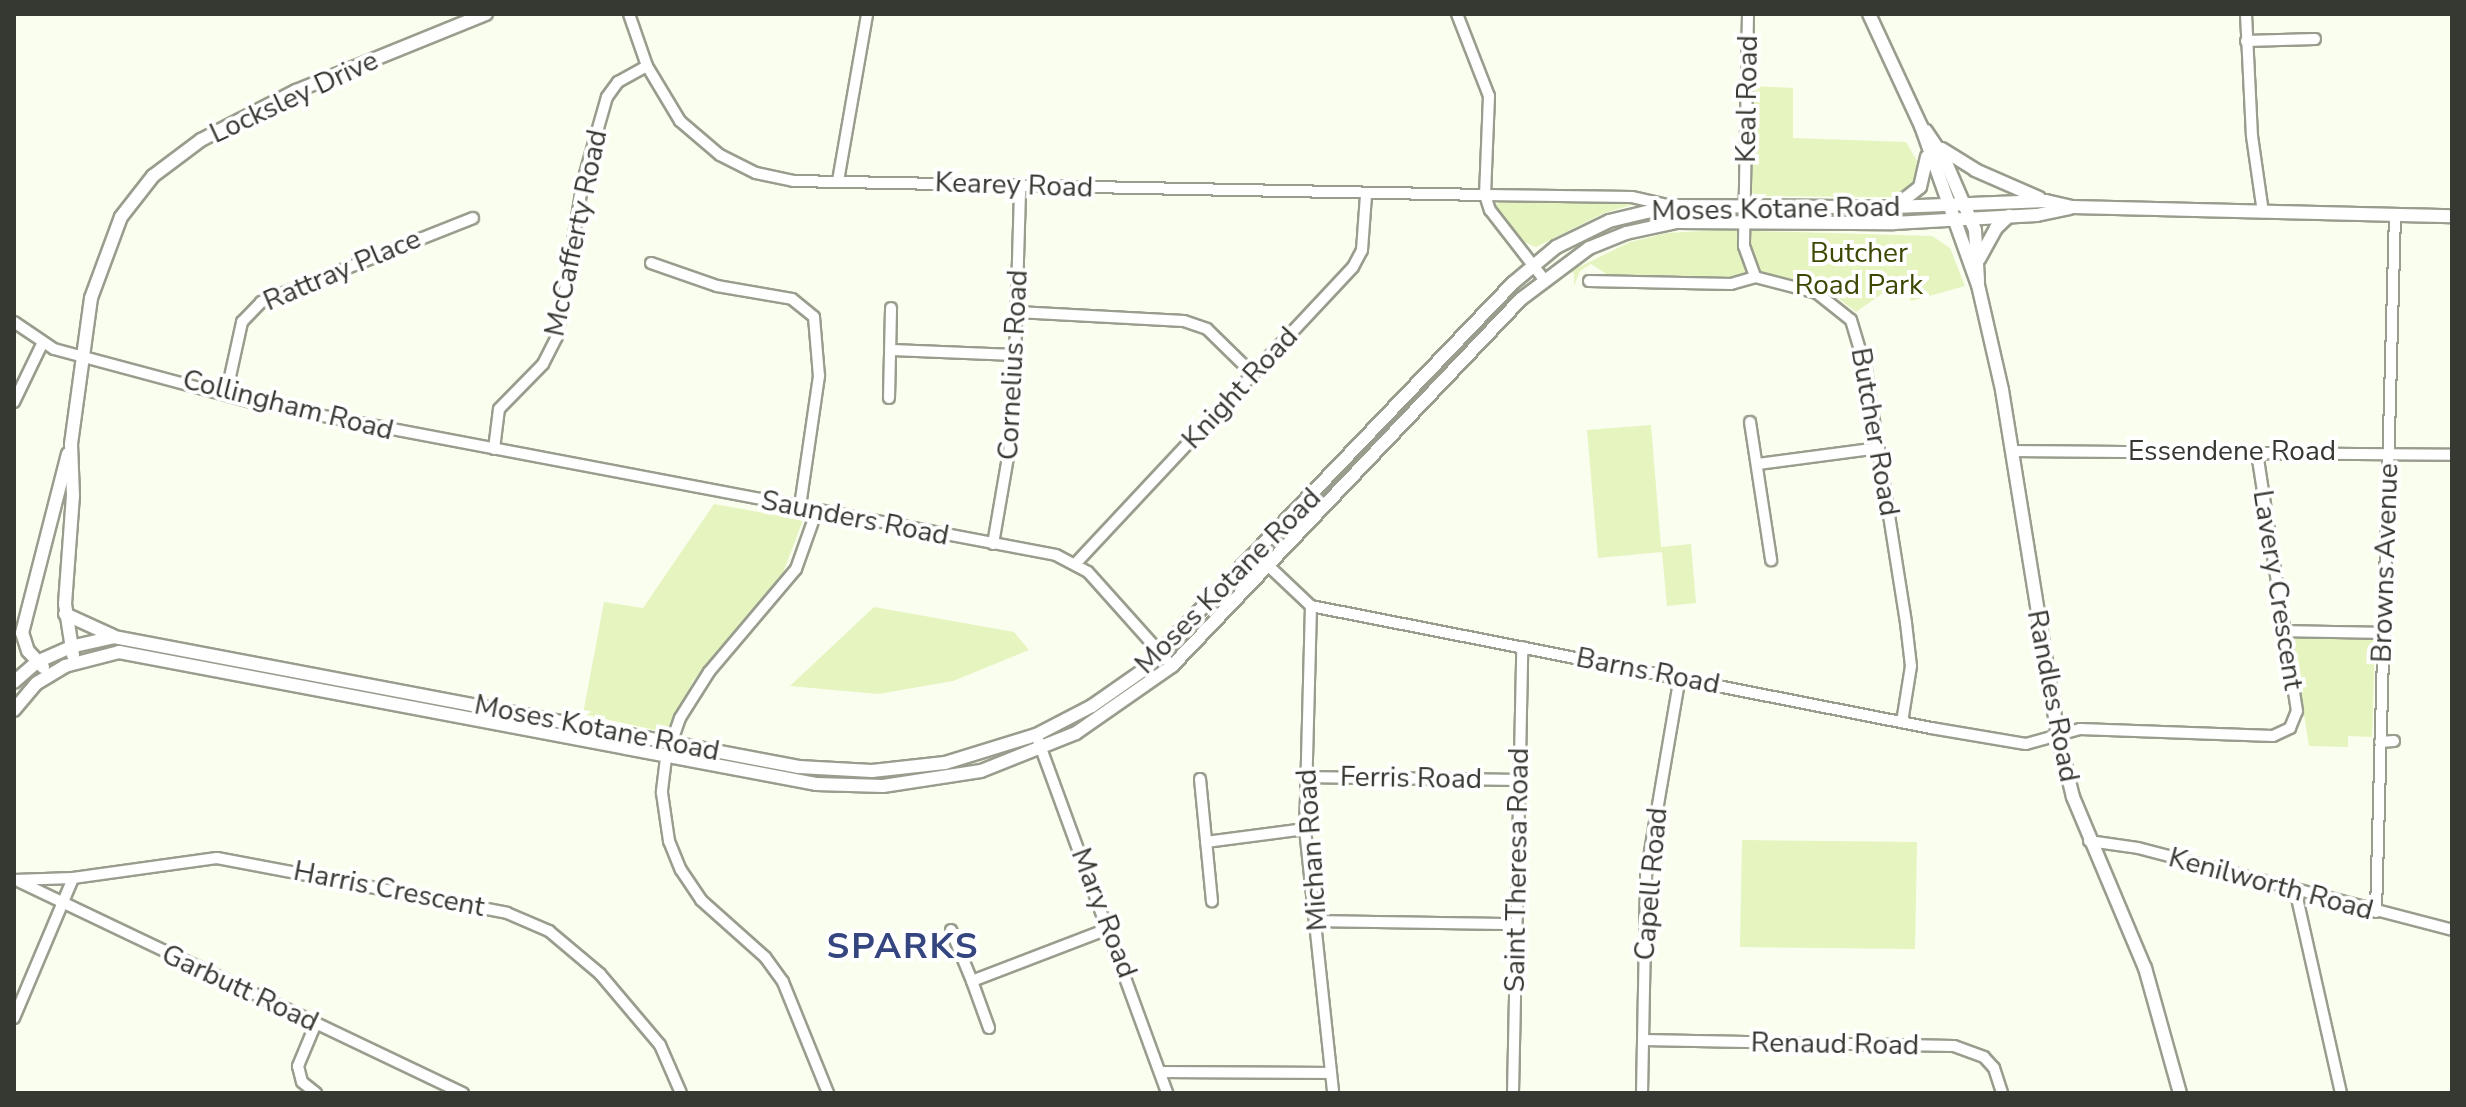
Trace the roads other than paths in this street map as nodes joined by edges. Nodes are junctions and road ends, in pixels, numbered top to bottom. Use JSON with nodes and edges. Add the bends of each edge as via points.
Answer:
{"nodes":[{"id":1,"x":486,"y":14,"type":"edge"},
{"id":2,"x":629,"y":14,"type":"edge"},
{"id":3,"x":867,"y":14,"type":"edge"},
{"id":4,"x":1457,"y":14,"type":"edge"},
{"id":5,"x":1748,"y":14,"type":"edge"},
{"id":6,"x":1869,"y":14,"type":"edge"},
{"id":7,"x":2246,"y":14,"type":"edge"},
{"id":8,"x":2315,"y":39,"type":"dead end"},
{"id":9,"x":2246,"y":41,"type":"junction"},
{"id":10,"x":647,"y":66,"type":"junction"},
{"id":11,"x":1932,"y":147,"type":"junction"},
{"id":12,"x":838,"y":181,"type":"junction"},
{"id":13,"x":1020,"y":185,"type":"junction"},
{"id":14,"x":1485,"y":195,"type":"junction"},
{"id":15,"x":1366,"y":196,"type":"junction"},
{"id":16,"x":2046,"y":201,"type":"junction"},
{"id":17,"x":1964,"y":203,"type":"junction"},
{"id":18,"x":1947,"y":204,"type":"junction"},
{"id":19,"x":1672,"y":206,"type":"junction"},
{"id":20,"x":1744,"y":206,"type":"junction"},
{"id":21,"x":1894,"y":207,"type":"junction"},
{"id":22,"x":2072,"y":207,"type":"junction"},
{"id":23,"x":2263,"y":212,"type":"junction"},
{"id":24,"x":2395,"y":215,"type":"junction"},
{"id":25,"x":2009,"y":216,"type":"junction"},
{"id":26,"x":2452,"y":216,"type":"edge"},
{"id":27,"x":473,"y":218,"type":"dead end"},
{"id":28,"x":1971,"y":219,"type":"junction"},
{"id":29,"x":1954,"y":220,"type":"junction"},
{"id":30,"x":1745,"y":221,"type":"junction"},
{"id":31,"x":1979,"y":259,"type":"junction"},
{"id":32,"x":651,"y":263,"type":"dead end"},
{"id":33,"x":1532,"y":265,"type":"junction"},
{"id":34,"x":1755,"y":277,"type":"junction"},
{"id":35,"x":1543,"y":278,"type":"junction"},
{"id":36,"x":1589,"y":281,"type":"dead end"},
{"id":37,"x":1978,"y":285,"type":"junction"},
{"id":38,"x":891,"y":308,"type":"dead end"},
{"id":39,"x":1017,"y":312,"type":"junction"},
{"id":40,"x":14,"y":322,"type":"edge"},
{"id":41,"x":42,"y":344,"type":"junction"},
{"id":42,"x":892,"y":350,"type":"junction"},
{"id":43,"x":1015,"y":355,"type":"junction"},
{"id":44,"x":82,"y":358,"type":"junction"},
{"id":45,"x":1253,"y":374,"type":"junction"},
{"id":46,"x":226,"y":395,"type":"junction"},
{"id":47,"x":889,"y":398,"type":"dead end"},
{"id":48,"x":14,"y":402,"type":"edge"},
{"id":49,"x":1750,"y":422,"type":"dead end"},
{"id":50,"x":71,"y":444,"type":"junction"},
{"id":51,"x":1879,"y":448,"type":"junction"},
{"id":52,"x":494,"y":449,"type":"junction"},
{"id":53,"x":2012,"y":451,"type":"junction"},
{"id":54,"x":2388,"y":453,"type":"junction"},
{"id":55,"x":2257,"y":454,"type":"junction"},
{"id":56,"x":2452,"y":455,"type":"edge"},
{"id":57,"x":1758,"y":464,"type":"junction"},
{"id":58,"x":800,"y":507,"type":"junction"},
{"id":59,"x":817,"y":510,"type":"junction"},
{"id":60,"x":993,"y":544,"type":"junction"},
{"id":61,"x":1257,"y":555,"type":"junction"},
{"id":62,"x":1771,"y":560,"type":"dead end"},
{"id":63,"x":1077,"y":562,"type":"junction"},
{"id":64,"x":1269,"y":566,"type":"junction"},
{"id":65,"x":1311,"y":606,"type":"junction"},
{"id":66,"x":65,"y":614,"type":"junction"},
{"id":67,"x":2283,"y":631,"type":"junction"},
{"id":68,"x":22,"y":633,"type":"junction"},
{"id":69,"x":2383,"y":633,"type":"junction"},
{"id":70,"x":114,"y":637,"type":"junction"},
{"id":71,"x":70,"y":647,"type":"junction"},
{"id":72,"x":1522,"y":647,"type":"junction"},
{"id":73,"x":14,"y":653,"type":"edge"},
{"id":74,"x":1162,"y":654,"type":"junction"},
{"id":75,"x":76,"y":661,"type":"junction"},
{"id":76,"x":37,"y":662,"type":"junction"},
{"id":77,"x":1172,"y":666,"type":"junction"},
{"id":78,"x":51,"y":674,"type":"junction"},
{"id":79,"x":1680,"y":677,"type":"junction"},
{"id":80,"x":14,"y":682,"type":"edge"},
{"id":81,"x":363,"y":682,"type":"junction"},
{"id":82,"x":360,"y":698,"type":"junction"},
{"id":83,"x":464,"y":702,"type":"junction"},
{"id":84,"x":14,"y":710,"type":"edge"},
{"id":85,"x":462,"y":718,"type":"junction"},
{"id":86,"x":560,"y":721,"type":"junction"},
{"id":87,"x":1902,"y":722,"type":"junction"},
{"id":88,"x":1036,"y":735,"type":"junction"},
{"id":89,"x":2058,"y":736,"type":"junction"},
{"id":90,"x":557,"y":737,"type":"junction"},
{"id":91,"x":2394,"y":741,"type":"dead end"},
{"id":92,"x":672,"y":742,"type":"junction"},
{"id":93,"x":2380,"y":742,"type":"junction"},
{"id":94,"x":1042,"y":749,"type":"junction"},
{"id":95,"x":666,"y":758,"type":"junction"},
{"id":96,"x":1305,"y":777,"type":"junction"},
{"id":97,"x":1200,"y":779,"type":"dead end"},
{"id":98,"x":1517,"y":780,"type":"junction"},
{"id":99,"x":1305,"y":829,"type":"junction"},
{"id":100,"x":2089,"y":841,"type":"junction"},
{"id":101,"x":1206,"y":842,"type":"junction"},
{"id":102,"x":73,"y":878,"type":"junction"},
{"id":103,"x":16,"y":881,"type":"edge"},
{"id":104,"x":2295,"y":889,"type":"junction"},
{"id":105,"x":1212,"y":901,"type":"dead end"},
{"id":106,"x":64,"y":906,"type":"junction"},
{"id":107,"x":2376,"y":912,"type":"junction"},
{"id":108,"x":1317,"y":921,"type":"junction"},
{"id":109,"x":1515,"y":924,"type":"junction"},
{"id":110,"x":1110,"y":928,"type":"junction"},
{"id":111,"x":951,"y":930,"type":"dead end"},
{"id":112,"x":2452,"y":930,"type":"edge"},
{"id":113,"x":972,"y":981,"type":"junction"},
{"id":114,"x":14,"y":1018,"type":"edge"},
{"id":115,"x":316,"y":1023,"type":"junction"},
{"id":116,"x":989,"y":1028,"type":"dead end"},
{"id":117,"x":1643,"y":1040,"type":"junction"},
{"id":118,"x":1163,"y":1072,"type":"junction"},
{"id":119,"x":1331,"y":1073,"type":"junction"},
{"id":120,"x":316,"y":1093,"type":"edge"},
{"id":121,"x":463,"y":1093,"type":"edge"},
{"id":122,"x":681,"y":1093,"type":"edge"},
{"id":123,"x":828,"y":1093,"type":"edge"},
{"id":124,"x":1167,"y":1093,"type":"edge"},
{"id":125,"x":1333,"y":1093,"type":"edge"},
{"id":126,"x":1513,"y":1093,"type":"edge"},
{"id":127,"x":1642,"y":1093,"type":"edge"},
{"id":128,"x":2002,"y":1093,"type":"edge"},
{"id":129,"x":2180,"y":1093,"type":"edge"},
{"id":130,"x":2341,"y":1093,"type":"edge"}],
"edges":[{"from":1,"to":44,"type":"street","name":"Locksley Drive","via":[[255,109],[153,176],[108,245],[91,298]]},
{"from":2,"to":10,"type":"street","name":"Kearey Road"},
{"from":3,"to":12,"type":"street"},
{"from":4,"to":14,"type":"street","via":[[1489,96]]},
{"from":5,"to":20,"type":"street","name":"Keal Road"},
{"from":6,"to":11,"type":"street","name":"Randles Road"},
{"from":7,"to":9,"type":"street"},
{"from":8,"to":9,"type":"street"},
{"from":9,"to":23,"type":"street"},
{"from":10,"to":12,"type":"street","name":"Kearey Road","via":[[680,121],[720,155],[756,173],[793,181]]},
{"from":10,"to":52,"type":"street","name":"McCafferty Road","via":[[618,82],[607,97],[583,181],[557,337],[543,364],[499,409]]},
{"from":11,"to":16,"type":"street"},
{"from":11,"to":17,"type":"street","name":"Randles Road"},
{"from":11,"to":18,"type":"street","name":"Randles Road"},
{"from":11,"to":21,"type":"street","via":[[1920,187]]},
{"from":12,"to":13,"type":"street","name":"Kearey Road"},
{"from":13,"to":15,"type":"street","name":"Kearey Road"},
{"from":13,"to":39,"type":"street","name":"Cornelius Road"},
{"from":14,"to":15,"type":"street","name":"Kearey Road"},
{"from":14,"to":19,"type":"street","name":"Kearey Road","via":[[1632,197]]},
{"from":14,"to":33,"type":"street"},
{"from":15,"to":45,"type":"street","name":"Knight Road","via":[[1362,250],[1353,267]]},
{"from":16,"to":17,"type":"street","name":"Moses Kotane Road"},
{"from":16,"to":22,"type":"street","name":"Moses Kotane Road"},
{"from":17,"to":18,"type":"street","name":"Moses Kotane Road"},
{"from":17,"to":28,"type":"street","name":"Randles Road"},
{"from":18,"to":21,"type":"street","name":"Moses Kotane Road"},
{"from":18,"to":29,"type":"street","name":"Randles Road"},
{"from":19,"to":20,"type":"street","name":"Moses Kotane Road"},
{"from":19,"to":33,"type":"street","name":"Moses Kotane Road","via":[[1602,224]]},
{"from":20,"to":21,"type":"street","name":"Moses Kotane Road"},
{"from":20,"to":30,"type":"street","name":"Keal Road"},
{"from":22,"to":23,"type":"street","name":"Moses Kotane Road"},
{"from":22,"to":25,"type":"street","name":"Moses Kotane Road"},
{"from":23,"to":24,"type":"street","name":"Moses Kotane Road"},
{"from":24,"to":26,"type":"street","name":"Moses Kotane Road"},
{"from":24,"to":54,"type":"street","name":"Browns Avenue"},
{"from":25,"to":28,"type":"street","name":"Moses Kotane Road"},
{"from":25,"to":31,"type":"street"},
{"from":27,"to":46,"type":"street","name":"Rattray Place","via":[[261,302],[242,322]]},
{"from":28,"to":29,"type":"street","name":"Moses Kotane Road"},
{"from":28,"to":31,"type":"street","name":"Randles Road"},
{"from":29,"to":30,"type":"street","name":"Moses Kotane Road"},
{"from":29,"to":37,"type":"street","name":"Randles Road"},
{"from":30,"to":34,"type":"street","name":"Keal Road","via":[[1745,255]]},
{"from":30,"to":35,"type":"street","name":"Moses Kotane Road","via":[[1676,222],[1626,233],[1573,257]]},
{"from":31,"to":37,"type":"street","name":"Randles Road"},
{"from":32,"to":58,"type":"street","via":[[717,286],[792,299],[814,317],[819,376]]},
{"from":33,"to":35,"type":"street"},
{"from":33,"to":61,"type":"street","name":"Moses Kotane Road"},
{"from":34,"to":36,"type":"street","name":"Butcher Road","via":[[1714,285]]},
{"from":34,"to":51,"type":"street","name":"Butcher Road","via":[[1817,293],[1851,320]]},
{"from":35,"to":64,"type":"street","name":"Moses Kotane Road"},
{"from":37,"to":53,"type":"street","name":"Randles Road"},
{"from":38,"to":42,"type":"street"},
{"from":39,"to":43,"type":"street","name":"Cornelius Road"},
{"from":39,"to":45,"type":"street","via":[[1184,321],[1207,329]]},
{"from":40,"to":41,"type":"street","name":"Collingham Road"},
{"from":41,"to":44,"type":"street","name":"Collingham Road"},
{"from":41,"to":48,"type":"street"},
{"from":42,"to":43,"type":"street"},
{"from":42,"to":47,"type":"street"},
{"from":43,"to":60,"type":"street","name":"Cornelius Road","via":[[1011,457]]},
{"from":44,"to":46,"type":"street","name":"Collingham Road"},
{"from":44,"to":50,"type":"street","name":"Locksley Drive"},
{"from":45,"to":63,"type":"street","name":"Knight Road"},
{"from":46,"to":52,"type":"street","name":"Collingham Road"},
{"from":49,"to":57,"type":"street"},
{"from":50,"to":66,"type":"street","name":"Locksley Drive"},
{"from":50,"to":68,"type":"street","name":"Locksley Drive"},
{"from":51,"to":57,"type":"street"},
{"from":51,"to":87,"type":"street","name":"Butcher Road","via":[[1911,666]]},
{"from":52,"to":58,"type":"street","name":"Saunders Road"},
{"from":53,"to":55,"type":"street","name":"Essendene Road"},
{"from":53,"to":89,"type":"street","name":"Randles Road"},
{"from":54,"to":55,"type":"street","name":"Essendene Road"},
{"from":54,"to":56,"type":"street","name":"Essendene Road"},
{"from":54,"to":69,"type":"street","name":"Browns Avenue"},
{"from":55,"to":67,"type":"street","name":"Lavery Crescent"},
{"from":57,"to":62,"type":"street"},
{"from":58,"to":59,"type":"street","name":"Saunders Road"},
{"from":59,"to":60,"type":"street","name":"Saunders Road"},
{"from":59,"to":92,"type":"street","via":[[796,569],[709,672]]},
{"from":60,"to":63,"type":"street","name":"Saunders Road"},
{"from":61,"to":64,"type":"street"},
{"from":61,"to":74,"type":"street","name":"Moses Kotane Road"},
{"from":63,"to":74,"type":"street"},
{"from":64,"to":65,"type":"street"},
{"from":64,"to":77,"type":"street","name":"Moses Kotane Road"},
{"from":65,"to":72,"type":"street","name":"Barns Road"},
{"from":65,"to":96,"type":"street","name":"Michan Road"},
{"from":66,"to":70,"type":"street"},
{"from":66,"to":71,"type":"street","name":"Locksley Drive"},
{"from":67,"to":69,"type":"street"},
{"from":67,"to":89,"type":"street","name":"Lavery Crescent","via":[[2297,711],[2282,733],[2080,729]]},
{"from":68,"to":73,"type":"street","name":"Locksley Drive"},
{"from":68,"to":76,"type":"street"},
{"from":69,"to":93,"type":"street","name":"Browns Avenue"},
{"from":70,"to":71,"type":"street","name":"Moses Kotane Road"},
{"from":70,"to":81,"type":"street","name":"Moses Kotane Road"},
{"from":71,"to":75,"type":"street","name":"Locksley Drive"},
{"from":71,"to":76,"type":"street","name":"Moses Kotane Road"},
{"from":72,"to":79,"type":"street","name":"Barns Road"},
{"from":72,"to":98,"type":"street","name":"Saint Theresa Road"},
{"from":74,"to":77,"type":"street"},
{"from":74,"to":88,"type":"street","name":"Moses Kotane Road","via":[[1099,702]]},
{"from":75,"to":78,"type":"street","name":"Moses Kotane Road"},
{"from":75,"to":82,"type":"street","name":"Moses Kotane Road","via":[[119,652]]},
{"from":76,"to":78,"type":"street"},
{"from":76,"to":80,"type":"street"},
{"from":77,"to":94,"type":"street","name":"Moses Kotane Road","via":[[1101,719]]},
{"from":78,"to":84,"type":"street"},
{"from":79,"to":87,"type":"street","name":"Barns Road"},
{"from":79,"to":117,"type":"street","name":"Capell Road","via":[[1646,875]]},
{"from":81,"to":82,"type":"street"},
{"from":81,"to":83,"type":"street","name":"Moses Kotane Road"},
{"from":82,"to":85,"type":"street","name":"Moses Kotane Road"},
{"from":83,"to":85,"type":"street"},
{"from":83,"to":86,"type":"street","name":"Moses Kotane Road"},
{"from":85,"to":90,"type":"street","name":"Moses Kotane Road"},
{"from":86,"to":90,"type":"street"},
{"from":86,"to":92,"type":"street","name":"Moses Kotane Road"},
{"from":87,"to":89,"type":"street","name":"Barns Road","via":[[2026,744]]},
{"from":88,"to":92,"type":"street","name":"Moses Kotane Road","via":[[945,763],[872,771],[799,767]]},
{"from":88,"to":94,"type":"street","name":"Mary Road"},
{"from":89,"to":100,"type":"street","name":"Randles Road"},
{"from":90,"to":95,"type":"street","name":"Moses Kotane Road"},
{"from":91,"to":93,"type":"street"},
{"from":92,"to":95,"type":"street"},
{"from":93,"to":107,"type":"street","name":"Browns Avenue"},
{"from":94,"to":95,"type":"street","name":"Moses Kotane Road","via":[[981,771],[883,786],[816,784]]},
{"from":94,"to":110,"type":"street","name":"Mary Road"},
{"from":95,"to":123,"type":"street","via":[[663,810],[677,862],[701,900],[765,957],[783,982]]},
{"from":96,"to":98,"type":"street","name":"Ferris Road"},
{"from":96,"to":99,"type":"street","name":"Michan Road"},
{"from":97,"to":101,"type":"street"},
{"from":98,"to":109,"type":"street","name":"Saint Theresa Road"},
{"from":99,"to":101,"type":"street"},
{"from":99,"to":108,"type":"street","name":"Michan Road"},
{"from":100,"to":104,"type":"street","name":"Kenilworth Road","via":[[2138,848]]},
{"from":100,"to":129,"type":"street","name":"Randles Road","via":[[2145,968]]},
{"from":101,"to":105,"type":"street"},
{"from":102,"to":103,"type":"street","name":"Harris Crescent"},
{"from":102,"to":106,"type":"street"},
{"from":102,"to":122,"type":"street","name":"Harris Crescent","via":[[200,859],[238,860],[481,906],[531,921],[600,974],[660,1045]]},
{"from":103,"to":106,"type":"street","name":"Garbutt Road"},
{"from":104,"to":107,"type":"street","name":"Kenilworth Road"},
{"from":104,"to":130,"type":"street"},
{"from":106,"to":114,"type":"street"},
{"from":106,"to":115,"type":"street","name":"Garbutt Road"},
{"from":107,"to":112,"type":"street","name":"Kenilworth Road"},
{"from":108,"to":109,"type":"street"},
{"from":108,"to":119,"type":"street","name":"Michan Road"},
{"from":109,"to":126,"type":"street","name":"Saint Theresa Road"},
{"from":110,"to":113,"type":"street"},
{"from":110,"to":118,"type":"street","name":"Mary Road"},
{"from":111,"to":113,"type":"street"},
{"from":113,"to":116,"type":"street"},
{"from":115,"to":120,"type":"street","via":[[298,1066],[302,1082]]},
{"from":115,"to":121,"type":"street","name":"Garbutt Road"},
{"from":117,"to":127,"type":"street","name":"Capell Road"},
{"from":117,"to":128,"type":"street","name":"Renaud Road","via":[[1954,1046],[1984,1057],[1994,1068]]},
{"from":118,"to":119,"type":"street"},
{"from":118,"to":124,"type":"street","name":"Mary Road"},
{"from":119,"to":125,"type":"street","name":"Michan Road"}]}
